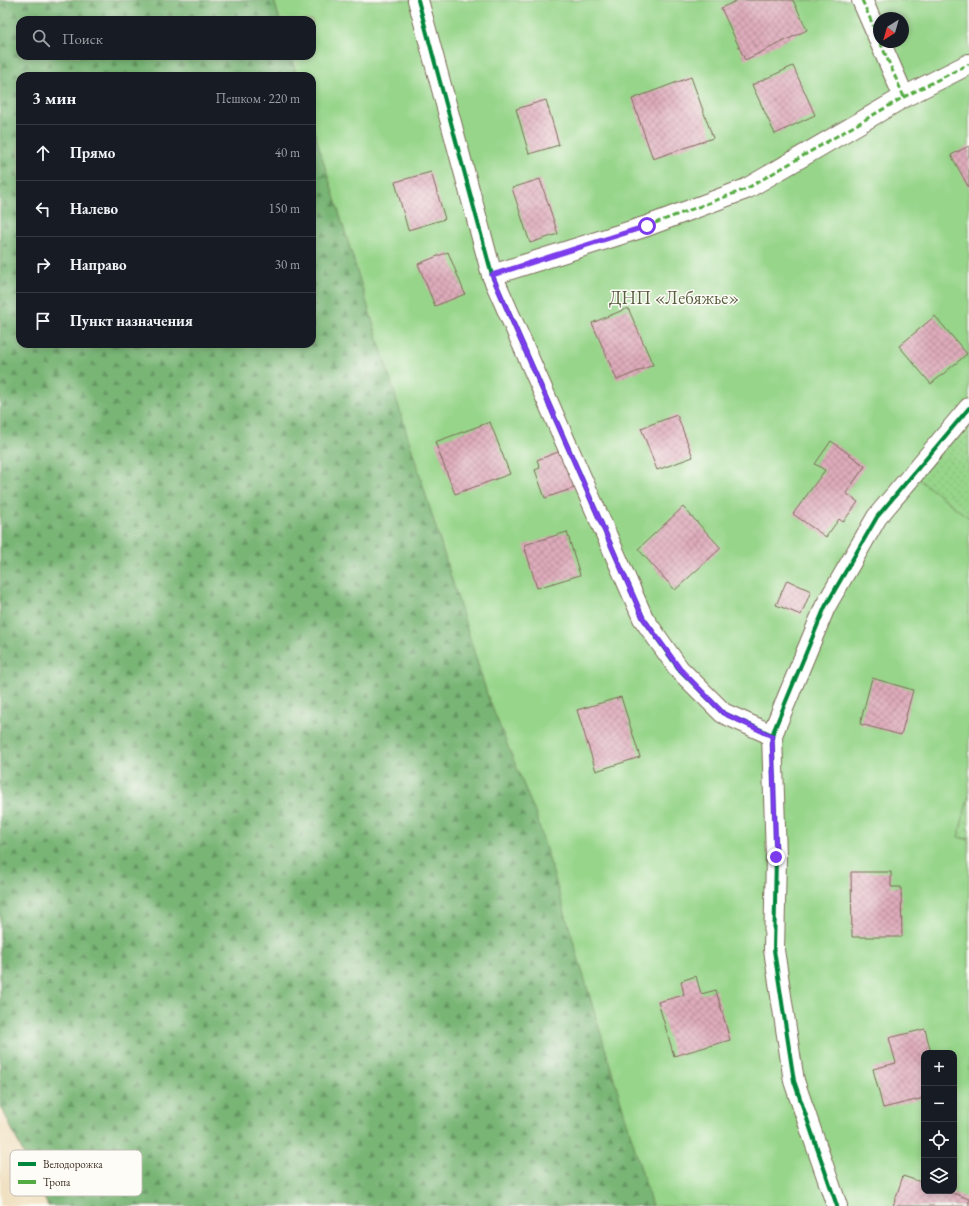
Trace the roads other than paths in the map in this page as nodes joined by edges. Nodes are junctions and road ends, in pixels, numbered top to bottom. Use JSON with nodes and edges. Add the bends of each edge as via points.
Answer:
{"nodes":[{"id":1,"x":418,"y":0,"type":"edge"},
{"id":2,"x":862,"y":0,"type":"edge"},
{"id":3,"x":873,"y":25,"type":"edge"},
{"id":4,"x":883,"y":48,"type":"edge"},
{"id":5,"x":969,"y":64,"type":"edge"},
{"id":6,"x":904,"y":97,"type":"junction"},
{"id":7,"x":492,"y":275,"type":"junction"},
{"id":8,"x":969,"y":408,"type":"edge"},
{"id":9,"x":772,"y":736,"type":"junction"},
{"id":10,"x":837,"y":1206,"type":"edge"}],
"edges":[{"from":1,"to":7,"type":"street"},
{"from":2,"to":3,"type":"street"},
{"from":4,"to":6,"type":"street"},
{"from":5,"to":6,"type":"street"},
{"from":6,"to":7,"type":"street","via":[[746,189],[647,226]]},
{"from":7,"to":9,"type":"street","via":[[643,618],[680,669],[723,713]]},
{"from":8,"to":9,"type":"street","via":[[877,517],[825,607]]},
{"from":9,"to":10,"type":"street","via":[[776,857],[774,950],[794,1081]]}]}
